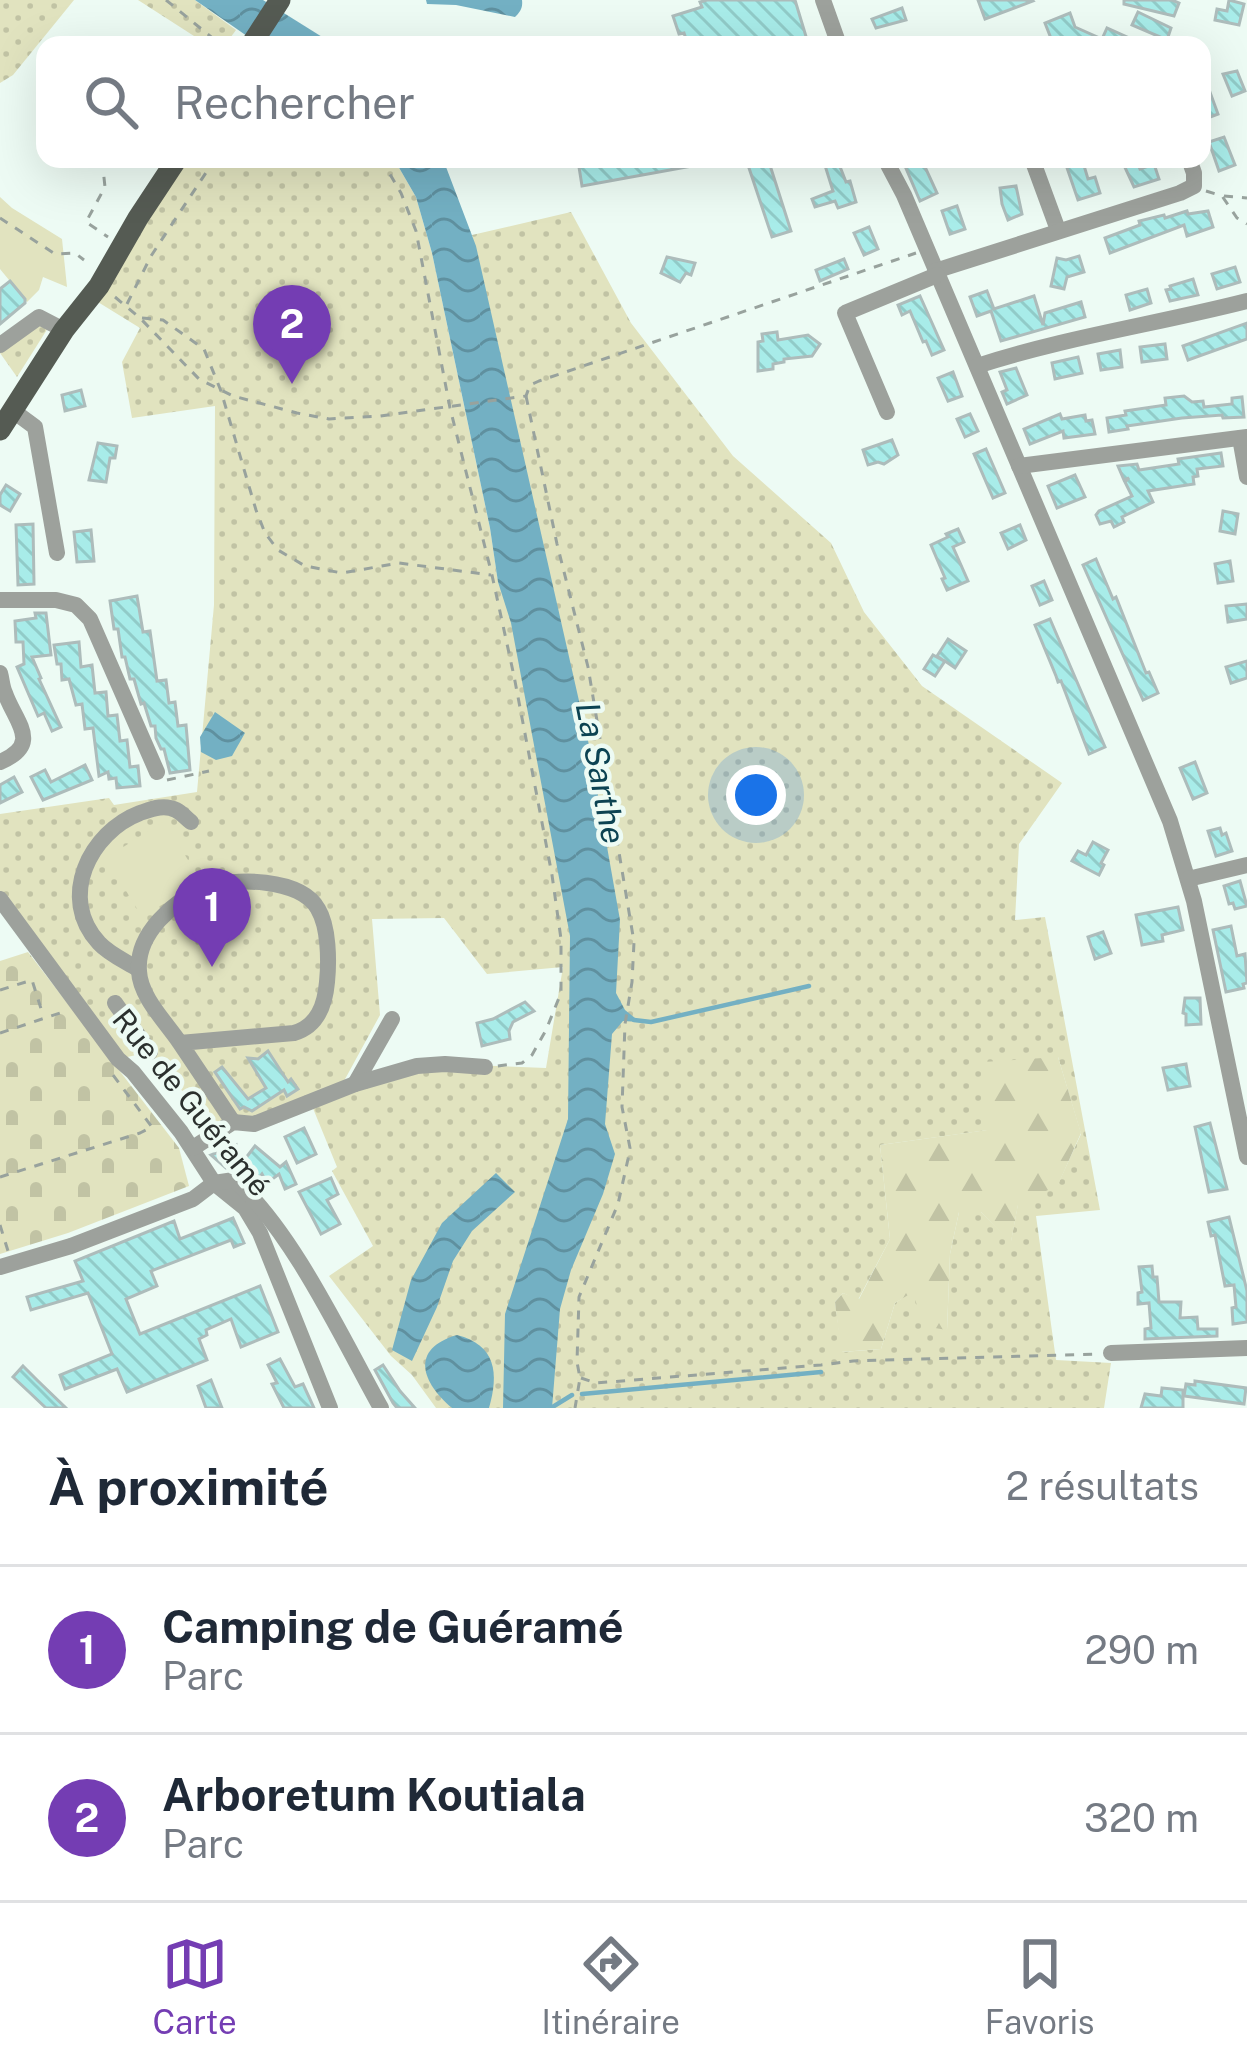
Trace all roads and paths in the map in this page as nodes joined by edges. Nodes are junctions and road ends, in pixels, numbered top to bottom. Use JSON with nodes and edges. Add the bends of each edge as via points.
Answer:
{"nodes":[{"id":1,"x":166,"y":0,"type":"edge"},
{"id":2,"x":823,"y":0,"type":"edge"},
{"id":3,"x":279,"y":1,"type":"edge"},
{"id":4,"x":210,"y":36,"type":"edge"},
{"id":5,"x":257,"y":36,"type":"edge"},
{"id":6,"x":836,"y":36,"type":"edge"},
{"id":7,"x":103,"y":168,"type":"edge"},
{"id":8,"x":171,"y":168,"type":"edge"},
{"id":9,"x":209,"y":168,"type":"edge"},
{"id":10,"x":386,"y":168,"type":"edge"},
{"id":11,"x":890,"y":168,"type":"edge"},
{"id":12,"x":1035,"y":168,"type":"edge"},
{"id":13,"x":1192,"y":168,"type":"edge"},
{"id":14,"x":1194,"y":186,"type":"junction"},
{"id":15,"x":1222,"y":196,"type":"junction"},
{"id":16,"x":1247,"y":198,"type":"edge"},
{"id":17,"x":0,"y":218,"type":"edge"},
{"id":18,"x":138,"y":218,"type":"junction"},
{"id":19,"x":1247,"y":224,"type":"edge"},
{"id":20,"x":1058,"y":230,"type":"junction"},
{"id":21,"x":116,"y":241,"type":"junction"},
{"id":22,"x":917,"y":253,"type":"dead end"},
{"id":23,"x":85,"y":260,"type":"dead end"},
{"id":24,"x":936,"y":273,"type":"junction"},
{"id":25,"x":106,"y":291,"type":"dead end"},
{"id":26,"x":1247,"y":301,"type":"edge"},
{"id":27,"x":126,"y":305,"type":"junction"},
{"id":28,"x":140,"y":318,"type":"junction"},
{"id":29,"x":64,"y":330,"type":"junction"},
{"id":30,"x":0,"y":345,"type":"edge"},
{"id":31,"x":977,"y":366,"type":"junction"},
{"id":32,"x":221,"y":391,"type":"junction"},
{"id":33,"x":523,"y":397,"type":"junction"},
{"id":34,"x":451,"y":408,"type":"junction"},
{"id":35,"x":13,"y":410,"type":"junction"},
{"id":36,"x":887,"y":412,"type":"dead end"},
{"id":37,"x":35,"y":427,"type":"junction"},
{"id":38,"x":0,"y":430,"type":"edge"},
{"id":39,"x":1244,"y":437,"type":"edge"},
{"id":40,"x":53,"y":439,"type":"dead end"},
{"id":41,"x":1019,"y":466,"type":"junction"},
{"id":42,"x":1247,"y":477,"type":"edge"},
{"id":43,"x":58,"y":553,"type":"dead end"},
{"id":44,"x":492,"y":575,"type":"junction"},
{"id":45,"x":0,"y":600,"type":"edge"},
{"id":46,"x":0,"y":673,"type":"edge"},
{"id":47,"x":0,"y":761,"type":"edge"},
{"id":48,"x":209,"y":771,"type":"dead end"},
{"id":49,"x":157,"y":772,"type":"joint"},
{"id":50,"x":191,"y":822,"type":"dead end"},
{"id":51,"x":1247,"y":866,"type":"edge"},
{"id":52,"x":1188,"y":879,"type":"junction"},
{"id":53,"x":3,"y":910,"type":"edge"},
{"id":54,"x":138,"y":969,"type":"junction"},
{"id":55,"x":0,"y":990,"type":"edge"},
{"id":56,"x":116,"y":1003,"type":"dead end"},
{"id":57,"x":65,"y":1011,"type":"dead end"},
{"id":58,"x":44,"y":1018,"type":"junction"},
{"id":59,"x":392,"y":1019,"type":"dead end"},
{"id":60,"x":0,"y":1033,"type":"edge"},
{"id":61,"x":180,"y":1043,"type":"junction"},
{"id":62,"x":150,"y":1052,"type":"dead end"},
{"id":63,"x":102,"y":1061,"type":"dead end"},
{"id":64,"x":485,"y":1067,"type":"joint"},
{"id":65,"x":355,"y":1084,"type":"junction"},
{"id":66,"x":233,"y":1122,"type":"junction"},
{"id":67,"x":193,"y":1148,"type":"junction"},
{"id":68,"x":1247,"y":1156,"type":"edge"},
{"id":69,"x":0,"y":1177,"type":"edge"},
{"id":70,"x":214,"y":1183,"type":"junction"},
{"id":71,"x":0,"y":1225,"type":"edge"},
{"id":72,"x":6,"y":1266,"type":"edge"},
{"id":73,"x":1247,"y":1348,"type":"edge"},
{"id":74,"x":1111,"y":1353,"type":"joint"},
{"id":75,"x":580,"y":1378,"type":"junction"},
{"id":76,"x":330,"y":1408,"type":"edge"},
{"id":77,"x":381,"y":1408,"type":"edge"},
{"id":78,"x":575,"y":1408,"type":"edge"}],
"edges":[{"from":1,"to":4,"type":"path"},
{"from":2,"to":6,"type":"street"},
{"from":3,"to":5,"type":"main road"},
{"from":7,"to":21,"type":"path","via":[[105,188],[86,222]]},
{"from":8,"to":18,"type":"main road"},
{"from":9,"to":27,"type":"path"},
{"from":10,"to":34,"type":"path","via":[[416,231]]},
{"from":11,"to":24,"type":"street"},
{"from":12,"to":20,"type":"street"},
{"from":13,"to":14,"type":"street"},
{"from":14,"to":15,"type":"path"},
{"from":14,"to":20,"type":"street"},
{"from":15,"to":16,"type":"path"},
{"from":15,"to":19,"type":"path"},
{"from":17,"to":23,"type":"path","via":[[55,254]]},
{"from":18,"to":21,"type":"main road"},
{"from":18,"to":29,"type":"main road"},
{"from":20,"to":24,"type":"street"},
{"from":21,"to":29,"type":"main road"},
{"from":22,"to":33,"type":"path","via":[[538,381]]},
{"from":24,"to":31,"type":"street"},
{"from":24,"to":36,"type":"street","via":[[845,313]]},
{"from":25,"to":27,"type":"path"},
{"from":26,"to":31,"type":"street"},
{"from":27,"to":28,"type":"path"},
{"from":28,"to":32,"type":"path"},
{"from":28,"to":32,"type":"path","via":[[163,320],[204,349]]},
{"from":29,"to":30,"type":"street","via":[[39,317]]},
{"from":29,"to":35,"type":"main road"},
{"from":31,"to":41,"type":"street"},
{"from":32,"to":34,"type":"path","via":[[329,419]]},
{"from":32,"to":44,"type":"path","via":[[256,510],[278,550],[305,566],[343,573],[399,563]]},
{"from":33,"to":34,"type":"path"},
{"from":33,"to":75,"type":"path","via":[[588,668],[634,942],[622,1107],[630,1148],[618,1204],[579,1297]]},
{"from":34,"to":44,"type":"path"},
{"from":35,"to":37,"type":"street"},
{"from":35,"to":38,"type":"main road"},
{"from":37,"to":40,"type":"street"},
{"from":37,"to":43,"type":"street"},
{"from":39,"to":41,"type":"street"},
{"from":39,"to":42,"type":"street"},
{"from":41,"to":52,"type":"street","via":[[1151,772]]},
{"from":44,"to":64,"type":"path","via":[[552,874],[561,993],[532,1055],[522,1064]]},
{"from":45,"to":49,"type":"street","via":[[56,600],[90,619]]},
{"from":46,"to":47,"type":"street","via":[[23,732],[17,753]]},
{"from":48,"to":49,"type":"path","via":[[174,780]]},
{"from":50,"to":54,"type":"street","via":[[156,807],[128,818],[83,867],[86,923],[99,943]]},
{"from":51,"to":52,"type":"street"},
{"from":52,"to":68,"type":"street"},
{"from":53,"to":67,"type":"street","name":"Rue de Guéramé"},
{"from":54,"to":61,"type":"street"},
{"from":54,"to":61,"type":"street","via":[[154,927],[207,887],[275,884],[319,909],[327,981],[321,1013],[305,1030]]},
{"from":55,"to":58,"type":"path","via":[[32,980]]},
{"from":56,"to":62,"type":"street"},
{"from":57,"to":58,"type":"path"},
{"from":58,"to":60,"type":"path"},
{"from":59,"to":65,"type":"street"},
{"from":61,"to":66,"type":"street"},
{"from":63,"to":69,"type":"path","via":[[152,1127]]},
{"from":64,"to":65,"type":"street","via":[[417,1066]]},
{"from":65,"to":66,"type":"street","via":[[254,1124]]},
{"from":66,"to":67,"type":"street"},
{"from":67,"to":70,"type":"street","name":"Rue de Guéramé"},
{"from":70,"to":72,"type":"street","via":[[194,1199]]},
{"from":70,"to":76,"type":"street","name":"Rue de Guéramé","via":[[260,1233]]},
{"from":70,"to":77,"type":"street","via":[[234,1180],[262,1209]]},
{"from":71,"to":72,"type":"path"},
{"from":73,"to":74,"type":"street"},
{"from":74,"to":75,"type":"path"},
{"from":75,"to":78,"type":"path"}]}
